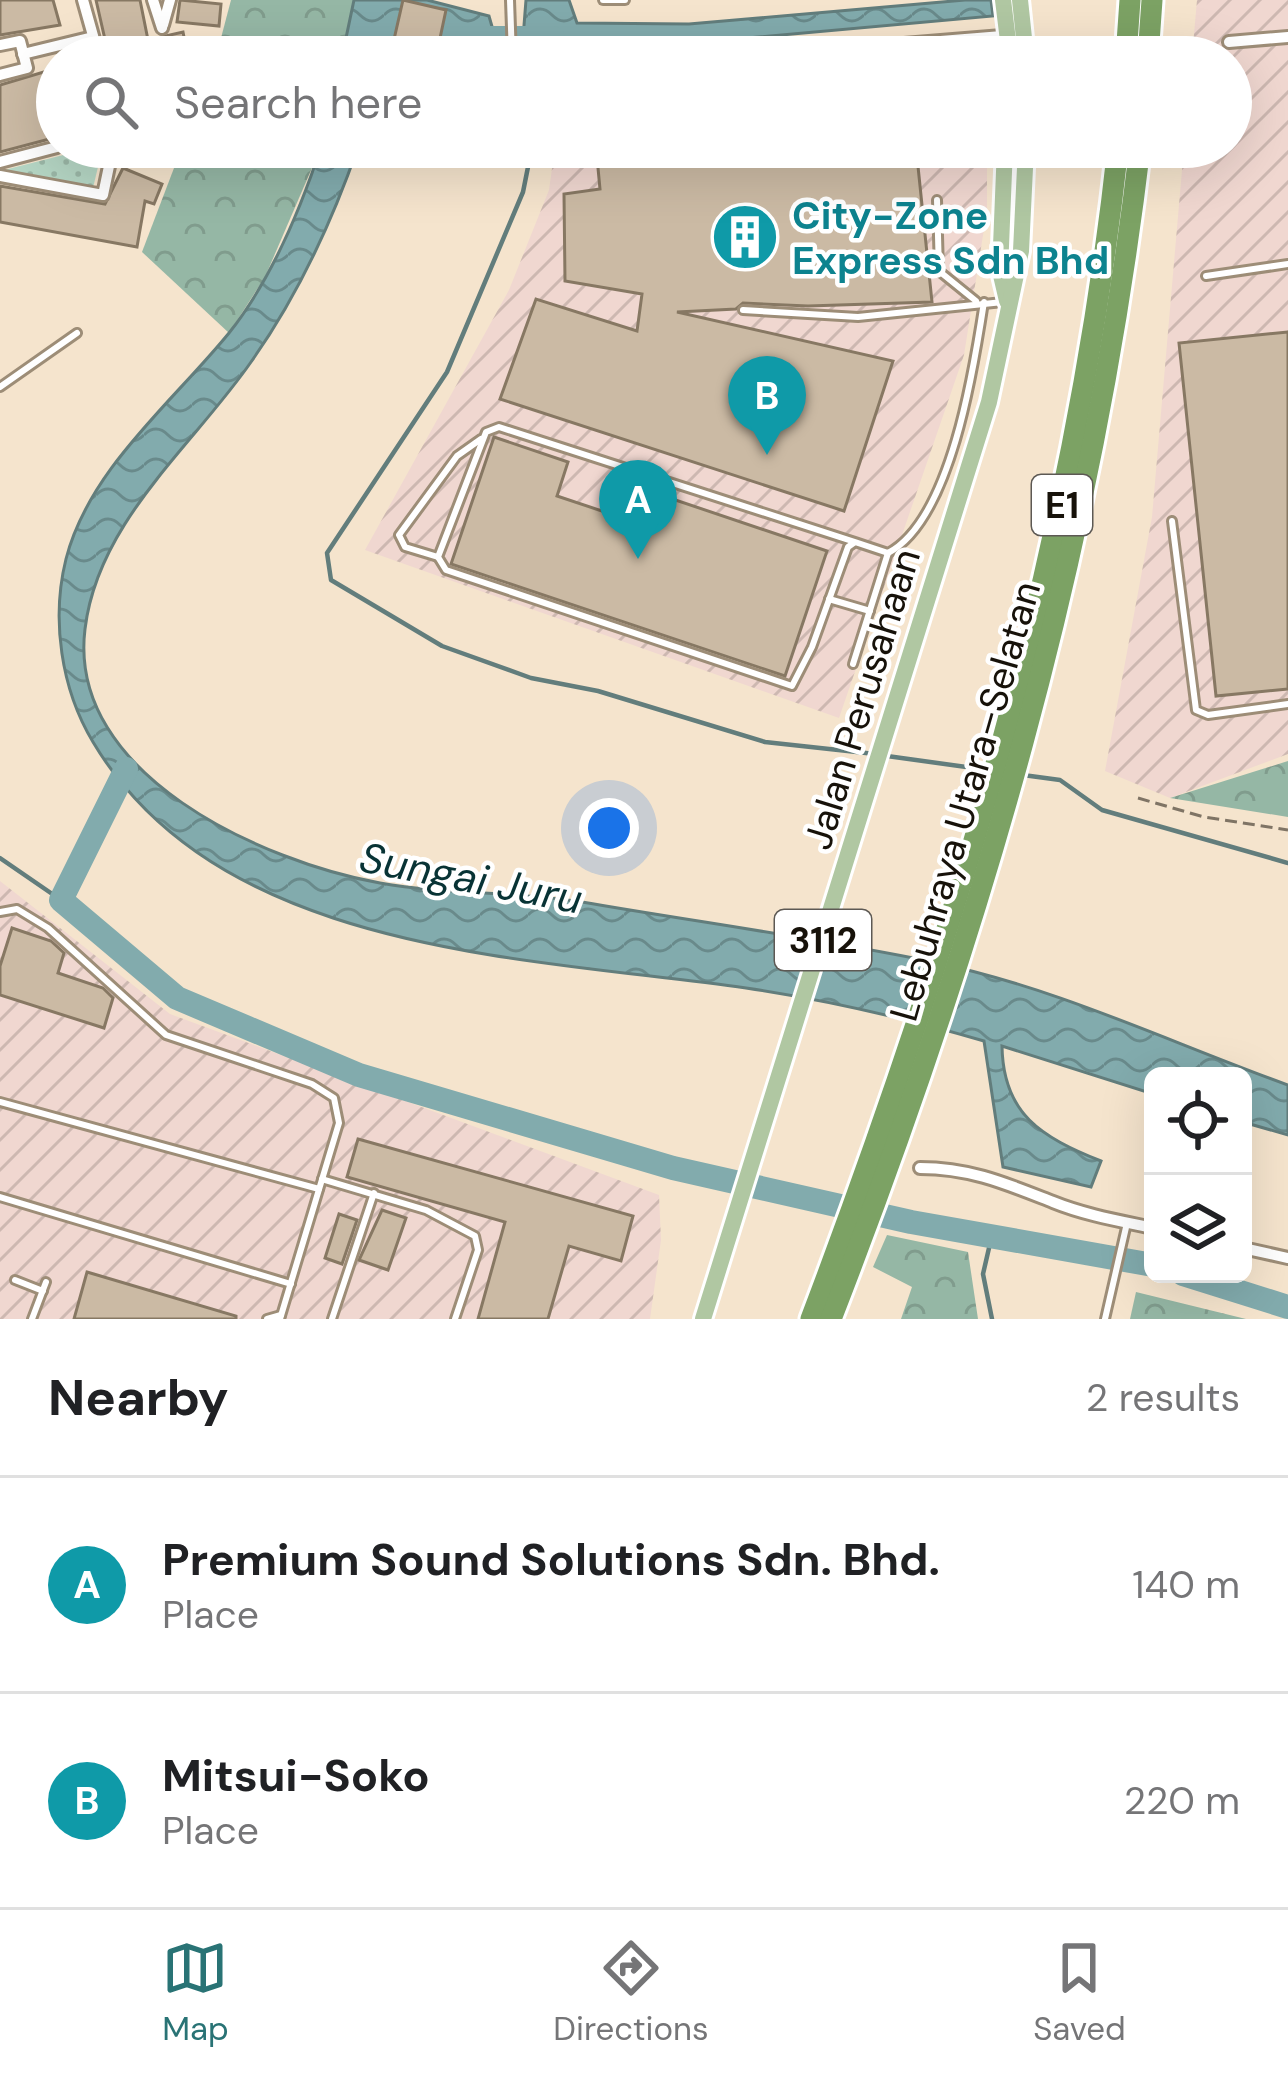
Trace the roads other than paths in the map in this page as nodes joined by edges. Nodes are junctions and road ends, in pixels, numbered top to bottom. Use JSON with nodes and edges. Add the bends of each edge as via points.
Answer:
{"nodes":[{"id":1,"x":82,"y":0,"type":"edge"},
{"id":2,"x":154,"y":0,"type":"edge"},
{"id":3,"x":170,"y":0,"type":"edge"},
{"id":4,"x":510,"y":0,"type":"edge"},
{"id":5,"x":603,"y":0,"type":"edge"},
{"id":6,"x":625,"y":0,"type":"edge"},
{"id":7,"x":1020,"y":0,"type":"edge"},
{"id":8,"x":1141,"y":4,"type":"edge"},
{"id":9,"x":1010,"y":17,"type":"edge"},
{"id":10,"x":93,"y":36,"type":"edge"},
{"id":11,"x":511,"y":36,"type":"edge"},
{"id":12,"x":962,"y":36,"type":"edge"},
{"id":13,"x":1132,"y":36,"type":"edge"},
{"id":14,"x":1145,"y":36,"type":"edge"},
{"id":15,"x":1288,"y":37,"type":"edge"},
{"id":16,"x":1252,"y":40,"type":"edge"},
{"id":17,"x":0,"y":45,"type":"edge"},
{"id":18,"x":36,"y":51,"type":"edge"},
{"id":19,"x":23,"y":54,"type":"junction"},
{"id":20,"x":0,"y":75,"type":"edge"},
{"id":21,"x":36,"y":153,"type":"edge"},
{"id":22,"x":0,"y":162,"type":"edge"},
{"id":23,"x":109,"y":168,"type":"edge"},
{"id":24,"x":1004,"y":168,"type":"edge"},
{"id":25,"x":1025,"y":168,"type":"edge"},
{"id":26,"x":1115,"y":168,"type":"edge"},
{"id":27,"x":1137,"y":168,"type":"edge"},
{"id":28,"x":0,"y":176,"type":"edge"},
{"id":29,"x":937,"y":200,"type":"dead end"},
{"id":30,"x":1288,"y":264,"type":"edge"},
{"id":31,"x":1206,"y":276,"type":"dead end"},
{"id":32,"x":980,"y":302,"type":"junction"},
{"id":33,"x":1007,"y":302,"type":"junction"},
{"id":34,"x":743,"y":310,"type":"dead end"},
{"id":35,"x":77,"y":333,"type":"dead end"},
{"id":36,"x":0,"y":387,"type":"edge"},
{"id":37,"x":484,"y":438,"type":"junction"},
{"id":38,"x":1172,"y":521,"type":"dead end"},
{"id":39,"x":855,"y":542,"type":"junction"},
{"id":40,"x":889,"y":553,"type":"junction"},
{"id":41,"x":438,"y":556,"type":"junction"},
{"id":42,"x":829,"y":599,"type":"junction"},
{"id":43,"x":870,"y":611,"type":"junction"},
{"id":44,"x":853,"y":664,"type":"dead end"},
{"id":45,"x":1288,"y":704,"type":"edge"},
{"id":46,"x":1012,"y":757,"type":"junction"},
{"id":47,"x":0,"y":912,"type":"edge"},
{"id":48,"x":0,"y":1102,"type":"edge"},
{"id":49,"x":920,"y":1168,"type":"dead end"},
{"id":50,"x":321,"y":1184,"type":"junction"},
{"id":51,"x":374,"y":1193,"type":"junction"},
{"id":52,"x":0,"y":1197,"type":"edge"},
{"id":53,"x":1127,"y":1223,"type":"junction"},
{"id":54,"x":1144,"y":1226,"type":"edge"},
{"id":55,"x":853,"y":1235,"type":"junction"},
{"id":56,"x":1252,"y":1250,"type":"edge"},
{"id":57,"x":1288,"y":1258,"type":"edge"},
{"id":58,"x":15,"y":1280,"type":"dead end"},
{"id":59,"x":291,"y":1284,"type":"junction"},
{"id":60,"x":281,"y":1317,"type":"edge"},
{"id":61,"x":32,"y":1319,"type":"edge"},
{"id":62,"x":266,"y":1319,"type":"edge"},
{"id":63,"x":332,"y":1319,"type":"edge"},
{"id":64,"x":455,"y":1319,"type":"edge"},
{"id":65,"x":704,"y":1319,"type":"edge"},
{"id":66,"x":811,"y":1319,"type":"edge"},
{"id":67,"x":831,"y":1319,"type":"edge"},
{"id":68,"x":1105,"y":1319,"type":"edge"}],
"edges":[{"from":1,"to":10,"type":"street"},
{"from":2,"to":3,"type":"street","via":[[162,28]]},
{"from":4,"to":11,"type":"lane"},
{"from":5,"to":6,"type":"lane"},
{"from":7,"to":9,"type":"main road"},
{"from":8,"to":13,"type":"highway"},
{"from":8,"to":14,"type":"highway"},
{"from":9,"to":12,"type":"lane"},
{"from":15,"to":16,"type":"street"},
{"from":17,"to":19,"type":"street","via":[[20,41]]},
{"from":18,"to":19,"type":"street"},
{"from":19,"to":20,"type":"street","via":[[27,68]]},
{"from":21,"to":22,"type":"street"},
{"from":23,"to":28,"type":"street","via":[[103,195]]},
{"from":24,"to":33,"type":"main road","name":"Jalan Perusahaan","number":"3112","via":[[1000,272]]},
{"from":25,"to":33,"type":"main road","name":"Jalan Perusahaan","number":"3112","via":[[1021,251]]},
{"from":26,"to":46,"type":"highway","name":"Lebuhraya Utara–Selatan","number":"E1","via":[[1079,420]]},
{"from":27,"to":46,"type":"highway","name":"Lebuhraya Utara–Selatan","number":"E1","via":[[1097,441]]},
{"from":29,"to":32,"type":"lane","via":[[939,271]]},
{"from":30,"to":31,"type":"lane"},
{"from":32,"to":33,"type":"lane"},
{"from":32,"to":34,"type":"lane","via":[[857,317]]},
{"from":32,"to":40,"type":"lane","via":[[948,464],[908,543]]},
{"from":33,"to":65,"type":"main road","name":"Jalan Perusahaan","number":"3112","via":[[988,402]]},
{"from":35,"to":36,"type":"lane"},
{"from":37,"to":39,"type":"lane","via":[[499,427]]},
{"from":37,"to":41,"type":"lane"},
{"from":37,"to":41,"type":"lane","via":[[457,456],[399,535],[405,547]]},
{"from":38,"to":45,"type":"lane","via":[[1196,710]]},
{"from":39,"to":40,"type":"lane"},
{"from":39,"to":42,"type":"lane","via":[[842,556]]},
{"from":40,"to":43,"type":"lane"},
{"from":41,"to":42,"type":"lane","via":[[446,570],[781,685],[797,683]]},
{"from":42,"to":43,"type":"lane"},
{"from":43,"to":44,"type":"lane"},
{"from":46,"to":55,"type":"highway","name":"Lebuhraya Utara–Selatan","number":"E1"},
{"from":47,"to":50,"type":"lane","via":[[17,909],[48,928],[166,1035],[334,1098],[339,1123]]},
{"from":48,"to":50,"type":"lane"},
{"from":49,"to":53,"type":"street","via":[[998,1178]]},
{"from":50,"to":51,"type":"lane"},
{"from":50,"to":59,"type":"lane"},
{"from":51,"to":63,"type":"lane"},
{"from":51,"to":64,"type":"lane","via":[[475,1235],[478,1250]]},
{"from":52,"to":59,"type":"lane"},
{"from":53,"to":54,"type":"street"},
{"from":53,"to":68,"type":"lane"},
{"from":55,"to":66,"type":"highway","name":"Lebuhraya Utara–Selatan","number":"E1"},
{"from":55,"to":67,"type":"highway","name":"Lebuhraya Utara–Selatan","number":"E1"},
{"from":56,"to":57,"type":"street"},
{"from":58,"to":61,"type":"lane","via":[[44,1286]]},
{"from":59,"to":60,"type":"lane"},
{"from":60,"to":62,"type":"lane"}]}
